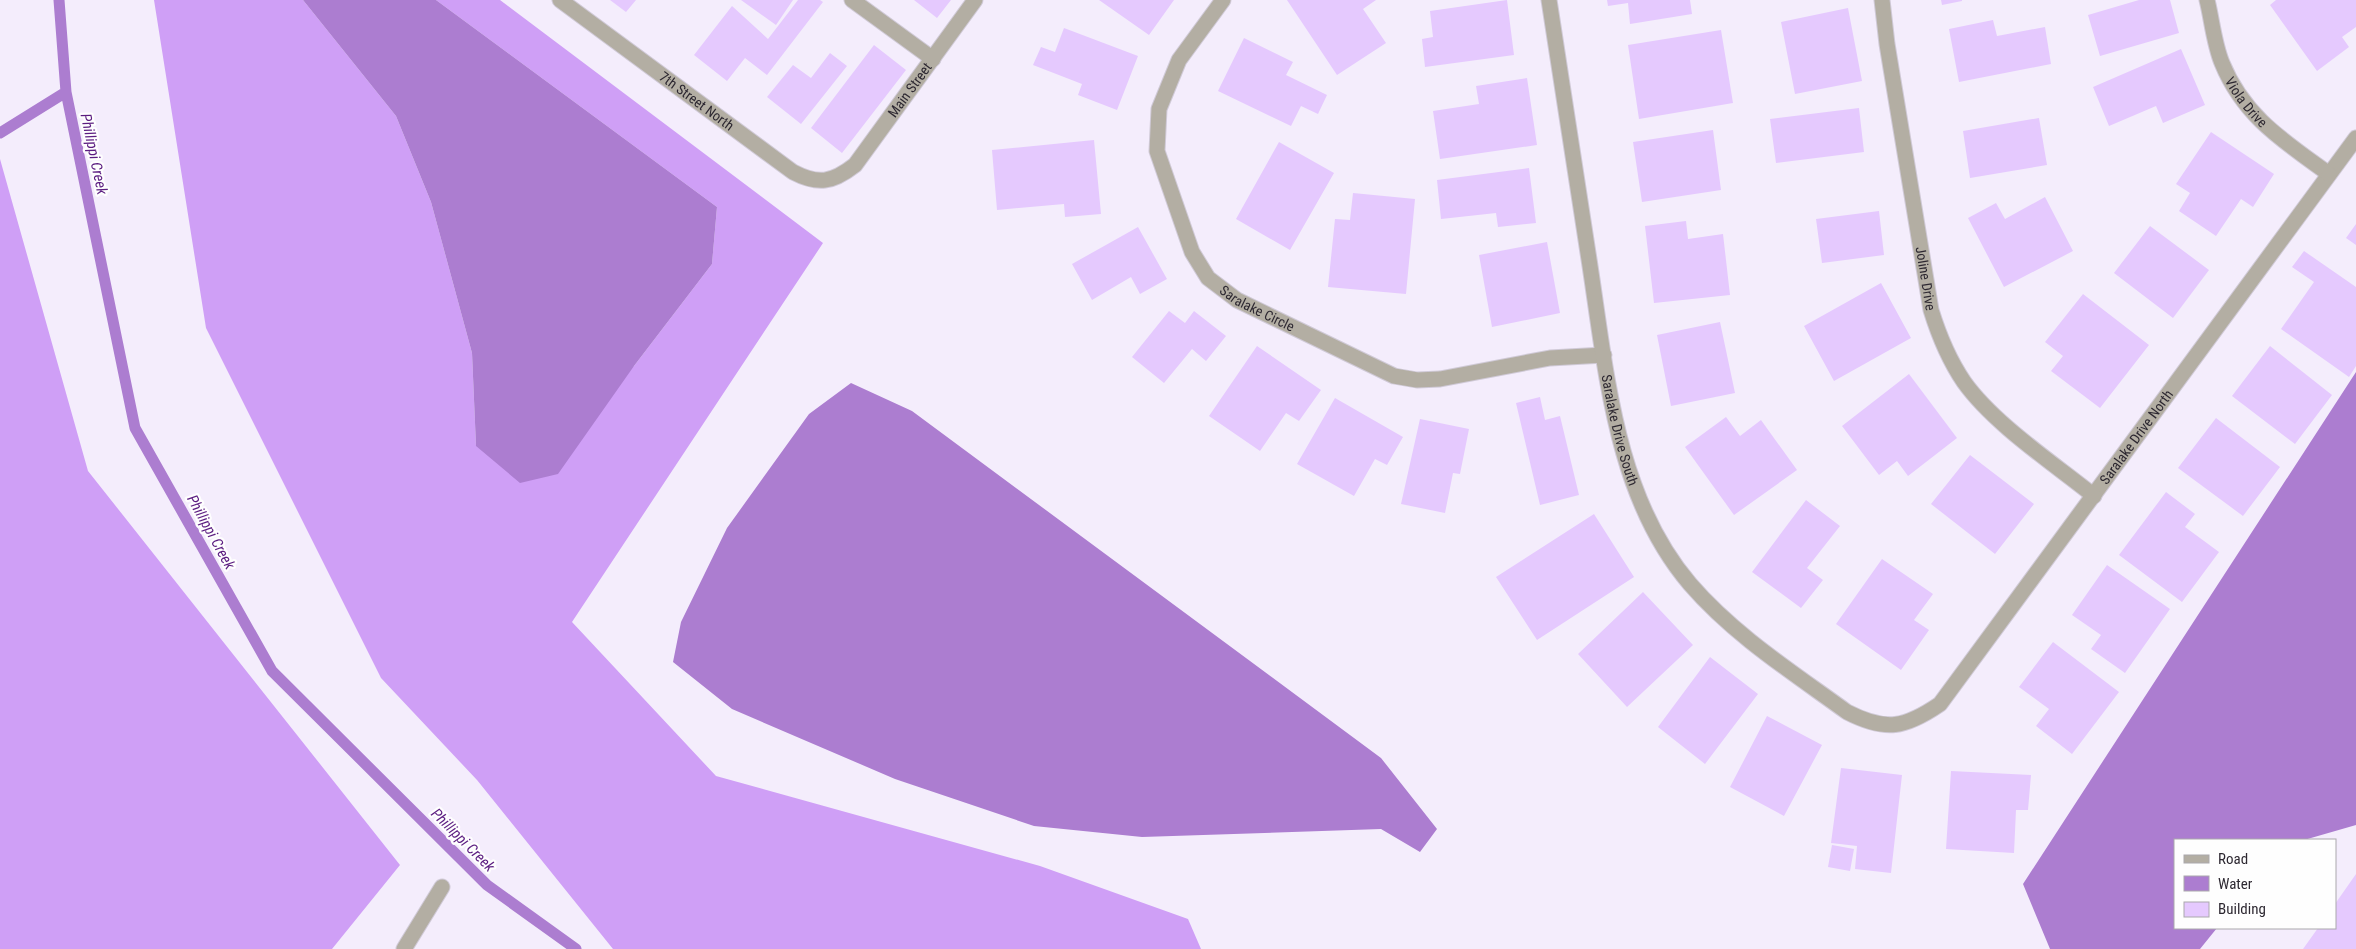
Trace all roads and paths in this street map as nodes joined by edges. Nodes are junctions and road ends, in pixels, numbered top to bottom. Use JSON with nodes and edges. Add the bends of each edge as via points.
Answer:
{"nodes":[{"id":1,"x":560,"y":0,"type":"edge"},
{"id":2,"x":852,"y":0,"type":"edge"},
{"id":3,"x":976,"y":0,"type":"edge"},
{"id":4,"x":1223,"y":0,"type":"edge"},
{"id":5,"x":1549,"y":0,"type":"edge"},
{"id":6,"x":1882,"y":0,"type":"edge"},
{"id":7,"x":2207,"y":0,"type":"edge"},
{"id":8,"x":933,"y":59,"type":"junction"},
{"id":9,"x":2356,"y":138,"type":"edge"},
{"id":10,"x":2329,"y":174,"type":"junction"},
{"id":11,"x":840,"y":177,"type":"joint"},
{"id":12,"x":1604,"y":355,"type":"junction"},
{"id":13,"x":2094,"y":496,"type":"junction"},
{"id":14,"x":1907,"y":722,"type":"joint"},
{"id":15,"x":442,"y":887,"type":"dead end"},
{"id":16,"x":404,"y":949,"type":"edge"}],
"edges":[{"from":1,"to":11,"type":"street","name":"7th Street North","via":[[792,172],[808,180]]},
{"from":2,"to":8,"type":"street"},
{"from":3,"to":8,"type":"street","name":"Main Street"},
{"from":4,"to":12,"type":"street","name":"Saralake Circle","via":[[1179,60],[1159,109],[1157,151],[1192,252],[1208,278],[1237,300],[1394,376],[1440,379],[1550,358]]},
{"from":5,"to":12,"type":"street","name":"Saralake Drive South"},
{"from":6,"to":13,"type":"street","name":"Joline Drive","via":[[1931,310],[1942,345],[1964,382],[1981,401]]},
{"from":7,"to":10,"type":"street","name":"Viola Drive","via":[[2222,62],[2236,89],[2271,132]]},
{"from":8,"to":11,"type":"street","name":"Main Street","via":[[855,166]]},
{"from":9,"to":10,"type":"street","name":"Saralake Drive North"},
{"from":10,"to":13,"type":"street","name":"Saralake Drive North"},
{"from":12,"to":14,"type":"street","name":"Saralake Drive South","via":[[1617,426],[1635,489],[1660,541],[1689,583],[1736,632],[1847,712],[1864,721],[1882,725]]},
{"from":13,"to":14,"type":"street","name":"Saralake Drive North","via":[[1940,704],[1918,719]]},
{"from":15,"to":16,"type":"street"}]}
